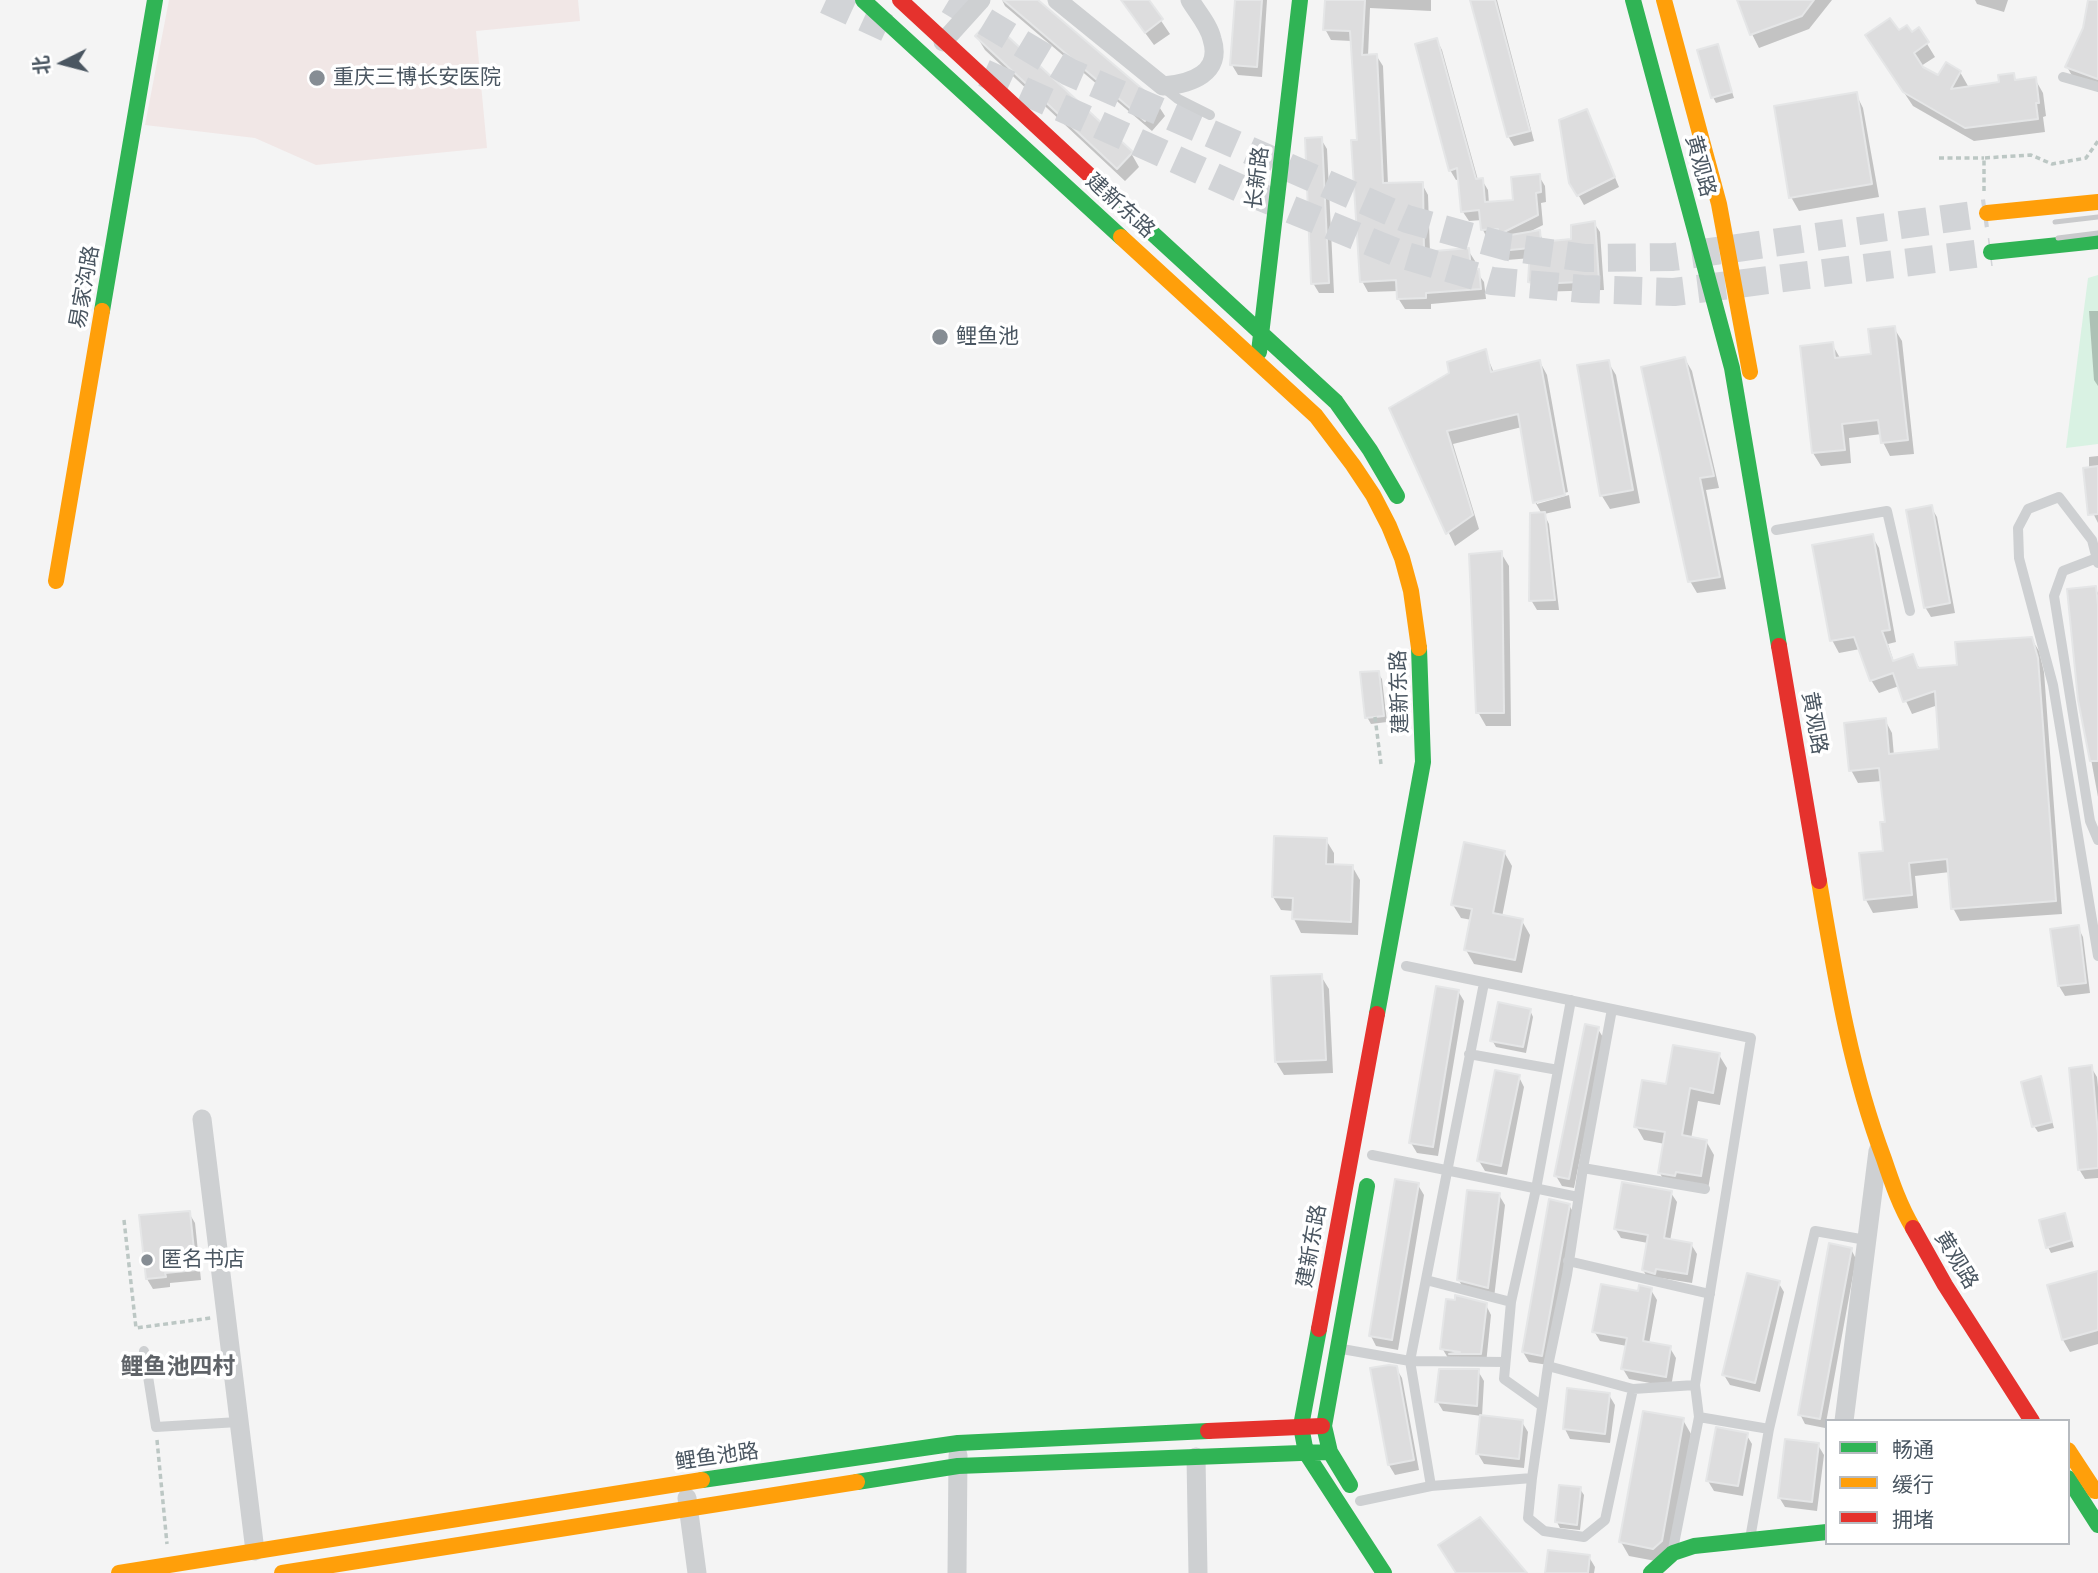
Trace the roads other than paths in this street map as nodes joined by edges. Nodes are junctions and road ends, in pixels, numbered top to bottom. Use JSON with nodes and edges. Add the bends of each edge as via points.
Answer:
{"nodes":[{"id":1,"x":155,"y":0,"type":"edge"},
{"id":2,"x":863,"y":0,"type":"edge"},
{"id":3,"x":900,"y":0,"type":"edge"},
{"id":4,"x":981,"y":0,"type":"edge"},
{"id":5,"x":1057,"y":0,"type":"edge"},
{"id":6,"x":1190,"y":0,"type":"edge"},
{"id":7,"x":1300,"y":0,"type":"edge"},
{"id":8,"x":1633,"y":0,"type":"edge"},
{"id":9,"x":1664,"y":0,"type":"edge"},
{"id":10,"x":943,"y":41,"type":"junction"},
{"id":11,"x":2063,"y":78,"type":"dead end"},
{"id":12,"x":1163,"y":86,"type":"junction"},
{"id":13,"x":2098,"y":87,"type":"edge"},
{"id":14,"x":1210,"y":115,"type":"dead end"},
{"id":15,"x":2098,"y":202,"type":"edge"},
{"id":16,"x":1986,"y":208,"type":"tunnel mouth"},
{"id":17,"x":2098,"y":241,"type":"edge"},
{"id":18,"x":1991,"y":252,"type":"tunnel mouth"},
{"id":19,"x":1261,"y":331,"type":"junction"},
{"id":20,"x":1258,"y":360,"type":"junction"},
{"id":21,"x":1752,"y":387,"type":"dead end"},
{"id":22,"x":1404,"y":510,"type":"dead end"},
{"id":23,"x":1776,"y":531,"type":"dead end"},
{"id":24,"x":2097,"y":560,"type":"edge"},
{"id":25,"x":56,"y":580,"type":"dead end"},
{"id":26,"x":1910,"y":611,"type":"dead end"},
{"id":27,"x":1796,"y":652,"type":"dead end"},
{"id":28,"x":2098,"y":840,"type":"edge"},
{"id":29,"x":2098,"y":956,"type":"edge"},
{"id":30,"x":1406,"y":967,"type":"dead end"},
{"id":31,"x":1484,"y":983,"type":"junction"},
{"id":32,"x":1571,"y":1000,"type":"junction"},
{"id":33,"x":1612,"y":1009,"type":"junction"},
{"id":34,"x":1469,"y":1054,"type":"junction"},
{"id":35,"x":1558,"y":1069,"type":"junction"},
{"id":36,"x":202,"y":1119,"type":"dead end"},
{"id":37,"x":1879,"y":1146,"type":"junction"},
{"id":38,"x":1373,"y":1148,"type":"joint"},
{"id":39,"x":1583,"y":1168,"type":"junction"},
{"id":40,"x":1447,"y":1171,"type":"junction"},
{"id":41,"x":1536,"y":1189,"type":"junction"},
{"id":42,"x":1706,"y":1189,"type":"dead end"},
{"id":43,"x":1578,"y":1197,"type":"junction"},
{"id":44,"x":1866,"y":1240,"type":"junction"},
{"id":45,"x":1568,"y":1261,"type":"junction"},
{"id":46,"x":1426,"y":1280,"type":"junction"},
{"id":47,"x":1710,"y":1294,"type":"junction"},
{"id":48,"x":1511,"y":1303,"type":"junction"},
{"id":49,"x":1339,"y":1348,"type":"junction"},
{"id":50,"x":144,"y":1351,"type":"dead end"},
{"id":51,"x":1410,"y":1361,"type":"junction"},
{"id":52,"x":1505,"y":1362,"type":"junction"},
{"id":53,"x":1548,"y":1366,"type":"junction"},
{"id":54,"x":1695,"y":1385,"type":"junction"},
{"id":55,"x":1633,"y":1388,"type":"junction"},
{"id":56,"x":1542,"y":1406,"type":"junction"},
{"id":57,"x":1699,"y":1417,"type":"junction"},
{"id":58,"x":1844,"y":1419,"type":"edge"},
{"id":59,"x":2041,"y":1419,"type":"edge"},
{"id":60,"x":2041,"y":1419,"type":"edge"},
{"id":61,"x":238,"y":1422,"type":"junction"},
{"id":62,"x":1301,"y":1426,"type":"junction"},
{"id":63,"x":1325,"y":1426,"type":"junction"},
{"id":64,"x":1769,"y":1429,"type":"junction"},
{"id":65,"x":958,"y":1443,"type":"junction"},
{"id":66,"x":1330,"y":1452,"type":"junction"},
{"id":67,"x":1306,"y":1453,"type":"junction"},
{"id":68,"x":2070,"y":1453,"type":"edge"},
{"id":69,"x":1196,"y":1457,"type":"junction"},
{"id":70,"x":958,"y":1466,"type":"junction"},
{"id":71,"x":1532,"y":1478,"type":"junction"},
{"id":72,"x":2070,"y":1481,"type":"edge"},
{"id":73,"x":685,"y":1482,"type":"junction"},
{"id":74,"x":1431,"y":1486,"type":"junction"},
{"id":75,"x":2098,"y":1496,"type":"edge"},
{"id":76,"x":1364,"y":1506,"type":"joint"},
{"id":77,"x":688,"y":1507,"type":"junction"},
{"id":78,"x":2098,"y":1525,"type":"edge"},
{"id":79,"x":1825,"y":1532,"type":"edge"},
{"id":80,"x":1750,"y":1539,"type":"junction"},
{"id":81,"x":255,"y":1551,"type":"junction"},
{"id":82,"x":1673,"y":1553,"type":"junction"},
{"id":83,"x":1380,"y":1571,"type":"edge"},
{"id":84,"x":119,"y":1573,"type":"edge"},
{"id":85,"x":282,"y":1573,"type":"edge"},
{"id":86,"x":697,"y":1573,"type":"edge"},
{"id":87,"x":957,"y":1573,"type":"edge"},
{"id":88,"x":1198,"y":1573,"type":"edge"},
{"id":89,"x":1651,"y":1573,"type":"edge"}],
"edges":[{"from":1,"to":25,"type":"main road","name":"易家沟路"},
{"from":2,"to":20,"type":"main road","name":"建新东路"},
{"from":3,"to":10,"type":"main road","name":"建新东路"},
{"from":4,"to":10,"type":"street"},
{"from":5,"to":12,"type":"street"},
{"from":6,"to":12,"type":"street","via":[[1212,37],[1215,56],[1209,70],[1182,85]]},
{"from":7,"to":19,"type":"main road","name":"长新路"},
{"from":8,"to":37,"type":"main road","name":"黄观路","via":[[1732,368],[1842,1014]]},
{"from":9,"to":21,"type":"main road","name":"黄观路","via":[[1719,204]]},
{"from":10,"to":19,"type":"main road","name":"建新东路"},
{"from":11,"to":13,"type":"lane"},
{"from":12,"to":14,"type":"lane"},
{"from":15,"to":16,"type":"main road"},
{"from":17,"to":18,"type":"main road"},
{"from":19,"to":20,"type":"main road","name":"长新路"},
{"from":19,"to":22,"type":"main road","name":"建新东路","via":[[1336,402]]},
{"from":20,"to":62,"type":"main road","name":"建新东路","via":[[1316,416],[1374,496],[1395,538],[1409,579],[1424,695],[1423,762]]},
{"from":23,"to":26,"type":"lane","via":[[1887,511]]},
{"from":24,"to":28,"type":"lane","via":[[2063,571],[2054,596],[2090,821]]},
{"from":24,"to":29,"type":"lane","via":[[2092,540],[2059,497],[2028,509],[2018,528],[2019,558],[2053,685]]},
{"from":27,"to":60,"type":"main road","name":"黄观路","via":[[1854,1005],[1879,1109],[1913,1203]]},
{"from":30,"to":31,"type":"lane"},
{"from":31,"to":32,"type":"lane"},
{"from":31,"to":34,"type":"lane"},
{"from":32,"to":33,"type":"lane"},
{"from":32,"to":35,"type":"lane"},
{"from":33,"to":39,"type":"lane"},
{"from":33,"to":47,"type":"lane","via":[[1751,1038]]},
{"from":34,"to":35,"type":"lane"},
{"from":34,"to":40,"type":"lane"},
{"from":35,"to":41,"type":"lane"},
{"from":36,"to":61,"type":"street"},
{"from":37,"to":44,"type":"street"},
{"from":37,"to":59,"type":"main road","name":"黄观路","via":[[1909,1221],[1945,1285]]},
{"from":38,"to":40,"type":"lane"},
{"from":38,"to":49,"type":"main road","name":"建新东路"},
{"from":39,"to":42,"type":"lane"},
{"from":39,"to":43,"type":"lane"},
{"from":40,"to":41,"type":"lane"},
{"from":40,"to":46,"type":"lane"},
{"from":41,"to":43,"type":"lane"},
{"from":41,"to":48,"type":"lane"},
{"from":43,"to":45,"type":"lane"},
{"from":44,"to":58,"type":"street"},
{"from":44,"to":64,"type":"lane","via":[[1815,1231]]},
{"from":45,"to":47,"type":"lane"},
{"from":45,"to":53,"type":"lane"},
{"from":46,"to":48,"type":"lane"},
{"from":46,"to":51,"type":"lane"},
{"from":47,"to":54,"type":"lane"},
{"from":48,"to":52,"type":"lane"},
{"from":49,"to":51,"type":"lane"},
{"from":49,"to":63,"type":"main road","name":"建新东路"},
{"from":50,"to":61,"type":"lane","via":[[156,1427]]},
{"from":51,"to":52,"type":"lane"},
{"from":51,"to":74,"type":"lane"},
{"from":52,"to":56,"type":"lane","via":[[1504,1379]]},
{"from":53,"to":55,"type":"lane"},
{"from":53,"to":56,"type":"lane"},
{"from":54,"to":55,"type":"lane"},
{"from":54,"to":57,"type":"lane"},
{"from":55,"to":71,"type":"lane","via":[[1605,1520],[1584,1537],[1544,1531],[1528,1518]]},
{"from":56,"to":71,"type":"lane"},
{"from":57,"to":64,"type":"lane"},
{"from":57,"to":82,"type":"lane"},
{"from":61,"to":81,"type":"street"},
{"from":62,"to":63,"type":"main road","name":"鲤鱼池路"},
{"from":62,"to":65,"type":"main road","name":"鲤鱼池路"},
{"from":62,"to":67,"type":"main road","name":"建新东路"},
{"from":63,"to":66,"type":"main road","name":"建新东路"},
{"from":64,"to":80,"type":"lane"},
{"from":65,"to":70,"type":"street"},
{"from":65,"to":73,"type":"main road","name":"鲤鱼池路"},
{"from":66,"to":67,"type":"main road"},
{"from":66,"to":76,"type":"main road","name":"建新东路"},
{"from":67,"to":69,"type":"main road"},
{"from":67,"to":83,"type":"main road","name":"建新东路"},
{"from":68,"to":75,"type":"main road"},
{"from":69,"to":70,"type":"main road"},
{"from":69,"to":88,"type":"street"},
{"from":70,"to":77,"type":"main road"},
{"from":70,"to":87,"type":"street"},
{"from":71,"to":74,"type":"lane"},
{"from":72,"to":78,"type":"main road"},
{"from":73,"to":77,"type":"street"},
{"from":73,"to":81,"type":"main road","name":"鲤鱼池路"},
{"from":74,"to":76,"type":"lane"},
{"from":77,"to":85,"type":"main road"},
{"from":77,"to":86,"type":"street"},
{"from":79,"to":80,"type":"main road"},
{"from":80,"to":82,"type":"main road","via":[[1694,1545]]},
{"from":81,"to":84,"type":"main road","name":"鲤鱼池路"},
{"from":82,"to":89,"type":"main road"}]}
